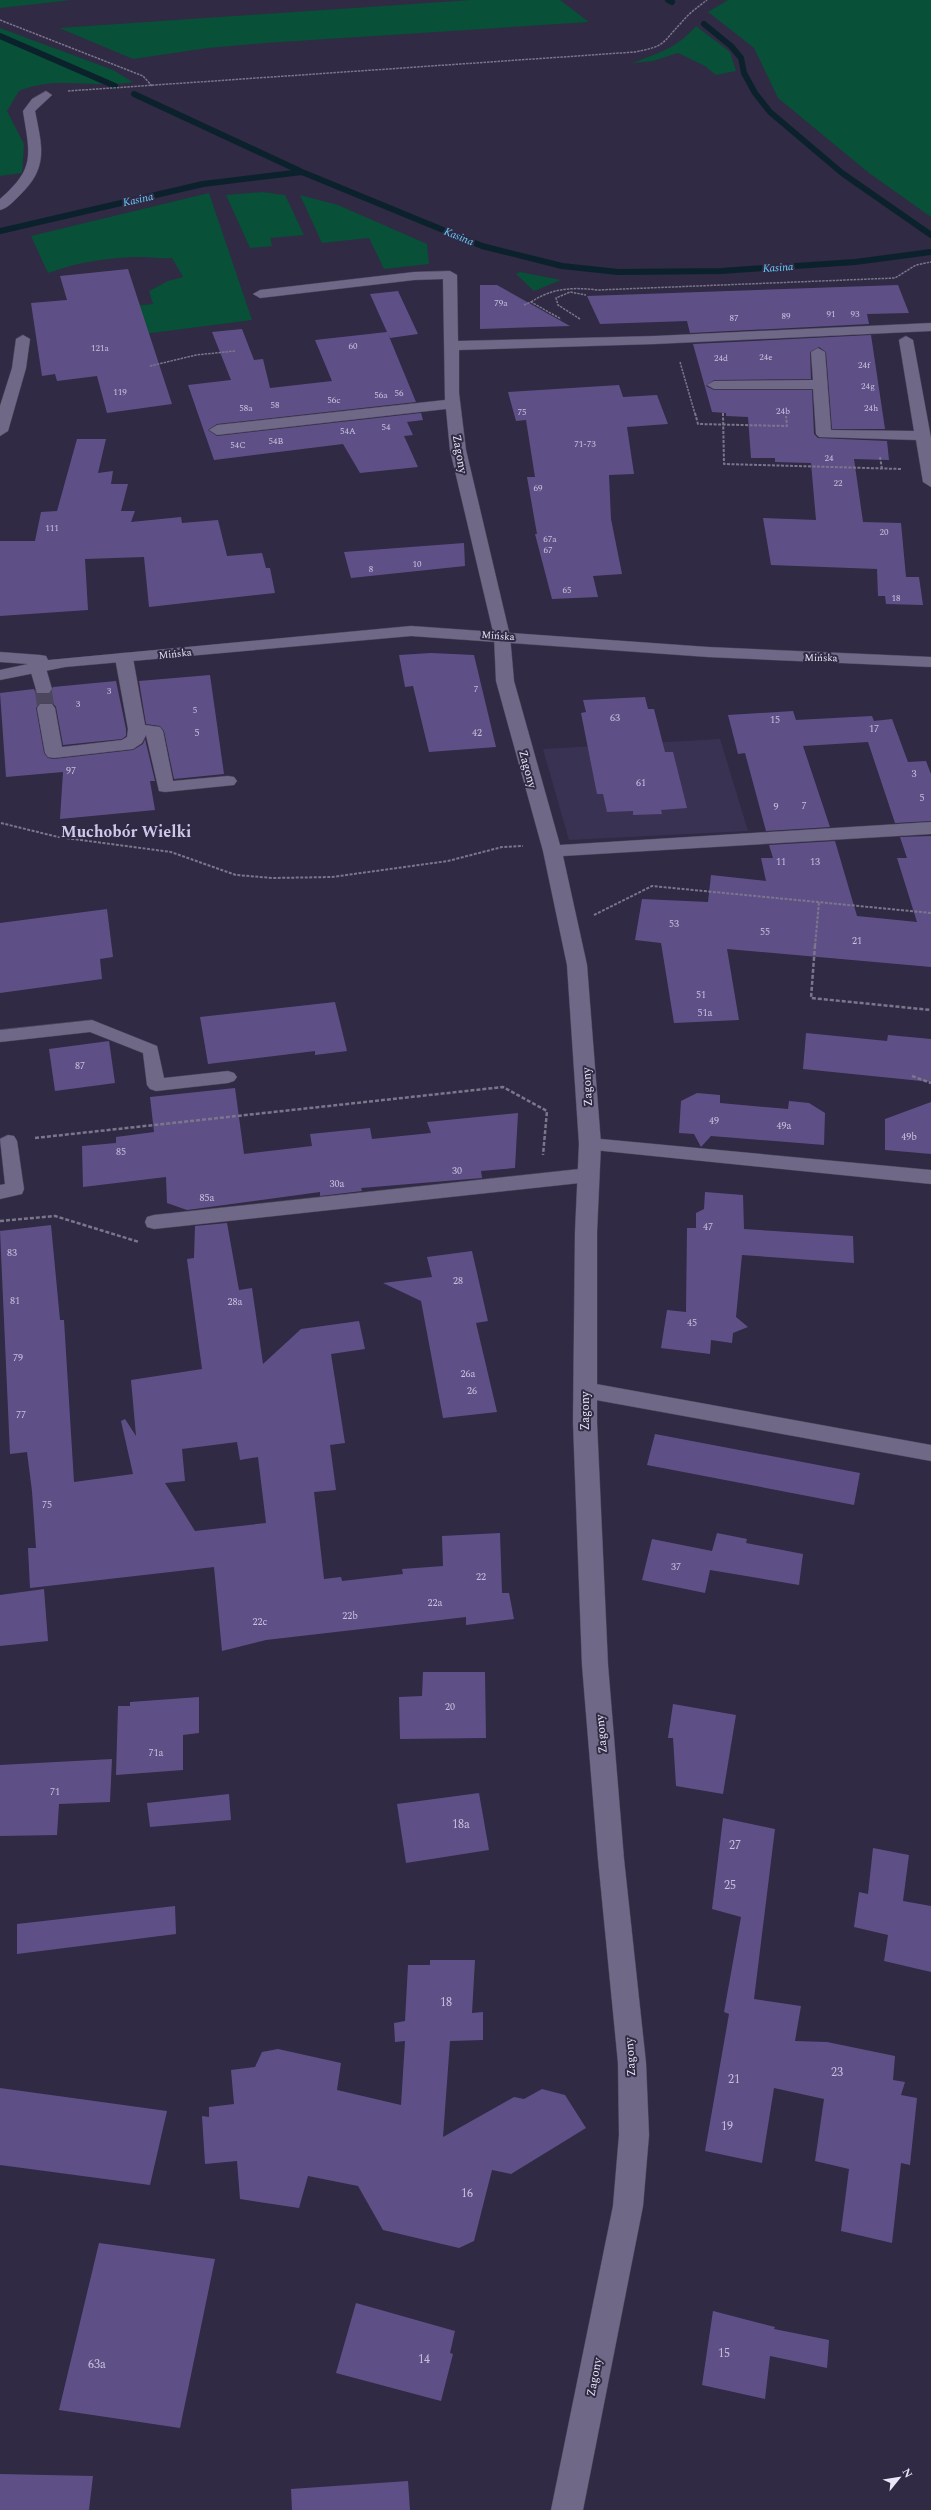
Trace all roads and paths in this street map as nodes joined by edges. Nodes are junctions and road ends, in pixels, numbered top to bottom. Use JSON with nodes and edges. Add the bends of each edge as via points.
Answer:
{"nodes":[{"id":1,"x":707,"y":0,"type":"edge"},
{"id":2,"x":0,"y":20,"type":"edge"},
{"id":3,"x":152,"y":86,"type":"junction"},
{"id":4,"x":46,"y":95,"type":"joint"},
{"id":5,"x":0,"y":206,"type":"edge"},
{"id":6,"x":931,"y":262,"type":"edge"},
{"id":7,"x":260,"y":294,"type":"dead end"},
{"id":8,"x":586,"y":295,"type":"dead end"},
{"id":9,"x":531,"y":302,"type":"junction"},
{"id":10,"x":524,"y":305,"type":"dead end"},
{"id":11,"x":565,"y":321,"type":"dead end"},
{"id":12,"x":585,"y":322,"type":"dead end"},
{"id":13,"x":931,"y":327,"type":"edge"},
{"id":14,"x":23,"y":340,"type":"dead end"},
{"id":15,"x":906,"y":340,"type":"dead end"},
{"id":16,"x":451,"y":346,"type":"junction"},
{"id":17,"x":235,"y":351,"type":"dead end"},
{"id":18,"x":818,"y":352,"type":"dead end"},
{"id":19,"x":150,"y":366,"type":"dead end"},
{"id":20,"x":820,"y":384,"type":"junction"},
{"id":21,"x":714,"y":385,"type":"dead end"},
{"id":22,"x":453,"y":404,"type":"junction"},
{"id":23,"x":723,"y":413,"type":"dead end"},
{"id":24,"x":217,"y":430,"type":"dead end"},
{"id":25,"x":0,"y":431,"type":"edge"},
{"id":26,"x":922,"y":436,"type":"junction"},
{"id":27,"x":903,"y":469,"type":"dead end"},
{"id":28,"x":930,"y":474,"type":"edge"},
{"id":29,"x":502,"y":636,"type":"junction"},
{"id":30,"x":0,"y":657,"type":"edge"},
{"id":31,"x":124,"y":658,"type":"junction"},
{"id":32,"x":65,"y":662,"type":"junction"},
{"id":33,"x":931,"y":662,"type":"edge"},
{"id":34,"x":39,"y":668,"type":"junction"},
{"id":35,"x":0,"y":675,"type":"edge"},
{"id":36,"x":43,"y":689,"type":"tunnel mouth"},
{"id":37,"x":46,"y":708,"type":"tunnel mouth"},
{"id":38,"x":137,"y":729,"type":"junction"},
{"id":39,"x":228,"y":781,"type":"dead end"},
{"id":40,"x":1,"y":823,"type":"dead end"},
{"id":41,"x":931,"y":828,"type":"edge"},
{"id":42,"x":526,"y":846,"type":"dead end"},
{"id":43,"x":552,"y":850,"type":"junction"},
{"id":44,"x":819,"y":902,"type":"junction"},
{"id":45,"x":931,"y":913,"type":"edge"},
{"id":46,"x":591,"y":916,"type":"dead end"},
{"id":47,"x":931,"y":1010,"type":"edge"},
{"id":48,"x":0,"y":1036,"type":"edge"},
{"id":49,"x":912,"y":1076,"type":"dead end"},
{"id":50,"x":228,"y":1077,"type":"dead end"},
{"id":51,"x":931,"y":1083,"type":"edge"},
{"id":52,"x":8,"y":1141,"type":"joint"},
{"id":53,"x":590,"y":1144,"type":"junction"},
{"id":54,"x":589,"y":1175,"type":"junction"},
{"id":55,"x":931,"y":1177,"type":"edge"},
{"id":56,"x":541,"y":1180,"type":"junction"},
{"id":57,"x":0,"y":1192,"type":"edge"},
{"id":58,"x":154,"y":1222,"type":"dead end"},
{"id":59,"x":585,"y":1390,"type":"junction"},
{"id":60,"x":931,"y":1452,"type":"edge"},
{"id":61,"x":567,"y":2510,"type":"edge"}],
"edges":[{"from":1,"to":3,"type":"path","via":[[681,22],[667,40],[654,48],[635,52]]},
{"from":2,"to":3,"type":"path","via":[[143,76]]},
{"from":3,"to":4,"type":"path","via":[[60,91]]},
{"from":4,"to":5,"type":"street","via":[[29,111],[36,151],[36,163],[31,177]]},
{"from":6,"to":9,"type":"path","via":[[916,266],[895,278],[598,290],[566,287],[540,295]]},
{"from":7,"to":16,"type":"street","name":"Zagony","via":[[414,276],[450,275]]},
{"from":8,"to":12,"type":"path","via":[[578,292],[566,293],[555,299],[558,305]]},
{"from":9,"to":10,"type":"path"},
{"from":9,"to":11,"type":"path"},
{"from":13,"to":16,"type":"street","via":[[661,340]]},
{"from":14,"to":25,"type":"street","via":[[19,368]]},
{"from":15,"to":26,"type":"street"},
{"from":16,"to":22,"type":"street","name":"Zagony"},
{"from":17,"to":19,"type":"path"},
{"from":18,"to":20,"type":"street"},
{"from":20,"to":21,"type":"street"},
{"from":20,"to":26,"type":"street","via":[[824,434]]},
{"from":22,"to":24,"type":"street"},
{"from":22,"to":29,"type":"street","name":"Zagony","via":[[458,450]]},
{"from":23,"to":27,"type":"path","via":[[724,464]]},
{"from":26,"to":28,"type":"street"},
{"from":29,"to":31,"type":"street","name":"Mińska","via":[[385,632]]},
{"from":29,"to":33,"type":"street","name":"Mińska","via":[[708,652]]},
{"from":29,"to":43,"type":"street","name":"Zagony","via":[[505,681]]},
{"from":30,"to":32,"type":"street","name":"Mińska"},
{"from":31,"to":32,"type":"street","name":"Mińska"},
{"from":31,"to":38,"type":"street"},
{"from":32,"to":34,"type":"street","name":"Mińska"},
{"from":34,"to":35,"type":"street","name":"Mińska"},
{"from":34,"to":36,"type":"street"},
{"from":37,"to":38,"type":"street","via":[[54,753],[127,745],[136,739]]},
{"from":38,"to":39,"type":"street","via":[[154,732],[165,787]]},
{"from":40,"to":42,"type":"path","via":[[58,837],[171,852],[236,875],[273,878],[332,877],[448,861],[510,846]]},
{"from":41,"to":43,"type":"street"},
{"from":43,"to":53,"type":"street","name":"Zagony","via":[[577,965]]},
{"from":44,"to":45,"type":"path"},
{"from":44,"to":46,"type":"path","via":[[652,886]]},
{"from":44,"to":47,"type":"path","via":[[811,998]]},
{"from":48,"to":50,"type":"lane","via":[[92,1026],[151,1050],[156,1085]]},
{"from":49,"to":51,"type":"path"},
{"from":52,"to":56,"type":"path","via":[[503,1087],[547,1111]]},
{"from":52,"to":57,"type":"lane","via":[[15,1189]]},
{"from":53,"to":54,"type":"street","name":"Zagony"},
{"from":53,"to":55,"type":"lane"},
{"from":54,"to":56,"type":"lane"},
{"from":54,"to":59,"type":"street","name":"Zagony"},
{"from":56,"to":58,"type":"lane"},
{"from":59,"to":60,"type":"lane","via":[[620,1394]]},
{"from":59,"to":61,"type":"street","name":"Zagony","via":[[595,1665],[611,1859],[632,2063],[634,2135],[628,2206]]}]}
